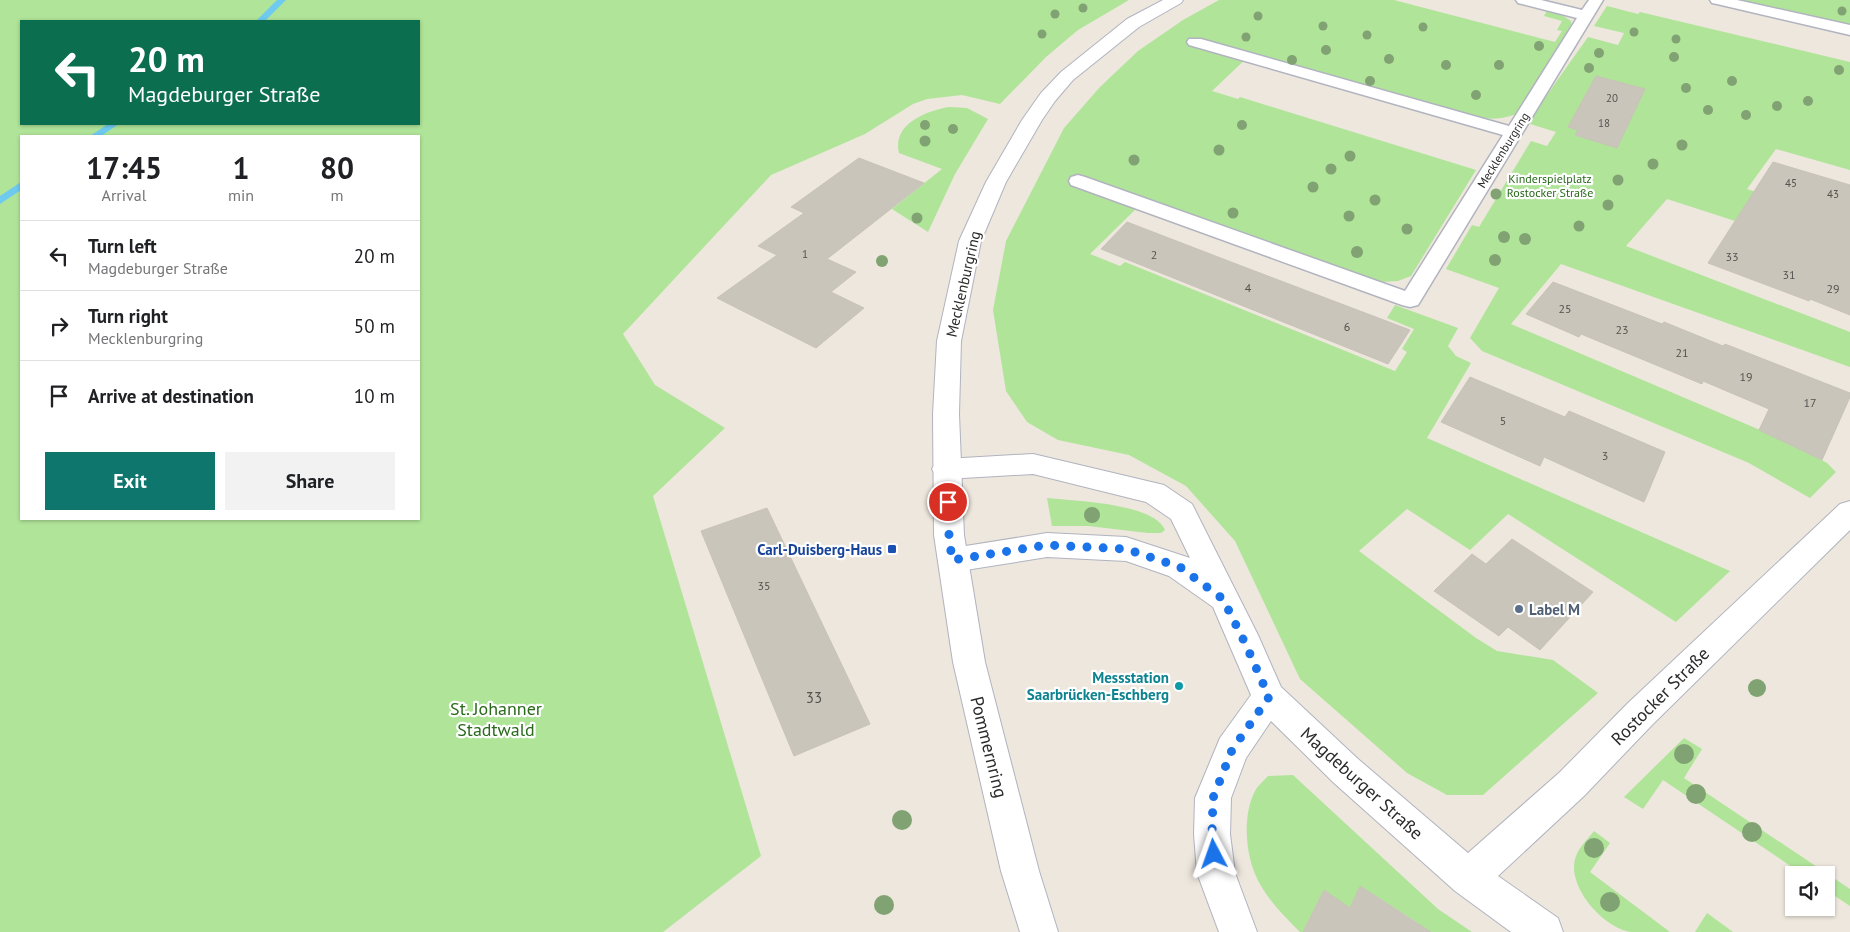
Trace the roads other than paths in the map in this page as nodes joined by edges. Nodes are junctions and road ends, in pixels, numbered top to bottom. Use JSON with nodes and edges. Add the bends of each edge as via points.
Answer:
{"nodes":[{"id":1,"x":1175,"y":0,"type":"edge"},
{"id":2,"x":1523,"y":0,"type":"edge"},
{"id":3,"x":1596,"y":0,"type":"edge"},
{"id":4,"x":1717,"y":0,"type":"edge"},
{"id":5,"x":1587,"y":16,"type":"junction"},
{"id":6,"x":1850,"y":30,"type":"edge"},
{"id":7,"x":1195,"y":42,"type":"dead end"},
{"id":8,"x":1514,"y":133,"type":"junction"},
{"id":9,"x":1078,"y":181,"type":"dead end"},
{"id":10,"x":946,"y":469,"type":"junction"},
{"id":11,"x":1850,"y":512,"type":"edge"},
{"id":12,"x":952,"y":560,"type":"junction"},
{"id":13,"x":1223,"y":599,"type":"junction"},
{"id":14,"x":1269,"y":697,"type":"junction"},
{"id":15,"x":1468,"y":878,"type":"junction"},
{"id":16,"x":1038,"y":932,"type":"edge"},
{"id":17,"x":1238,"y":932,"type":"edge"},
{"id":18,"x":1544,"y":932,"type":"edge"}],
"edges":[{"from":1,"to":10,"type":"street","name":"Mecklenburgring","via":[[1133,23],[1067,76],[1048,96],[996,182],[970,241],[951,333],[946,388]]},
{"from":2,"to":5,"type":"lane"},
{"from":3,"to":5,"type":"lane","name":"Mecklenburgring"},
{"from":4,"to":6,"type":"lane"},
{"from":5,"to":8,"type":"lane","name":"Mecklenburgring"},
{"from":7,"to":8,"type":"lane"},
{"from":8,"to":9,"type":"lane","name":"Mecklenburgring","via":[[1410,300]]},
{"from":10,"to":12,"type":"street","name":"Mecklenburgring"},
{"from":10,"to":13,"type":"street","name":"Magdeburger Straße","via":[[1033,464],[1154,493],[1182,512]]},
{"from":11,"to":15,"type":"street","name":"Rostocker Straße","via":[[1572,784]]},
{"from":12,"to":13,"type":"street","name":"Magdeburger Straße","via":[[1047,545],[1126,549],[1180,567]]},
{"from":12,"to":16,"type":"street","name":"Pommernring","via":[[978,702]]},
{"from":13,"to":14,"type":"street","name":"Magdeburger Straße"},
{"from":14,"to":15,"type":"street","name":"Magdeburger Straße","via":[[1346,771]]},
{"from":14,"to":17,"type":"street","via":[[1232,750],[1213,798],[1216,873]]},
{"from":15,"to":18,"type":"street","name":"Magdeburger Straße"}]}
